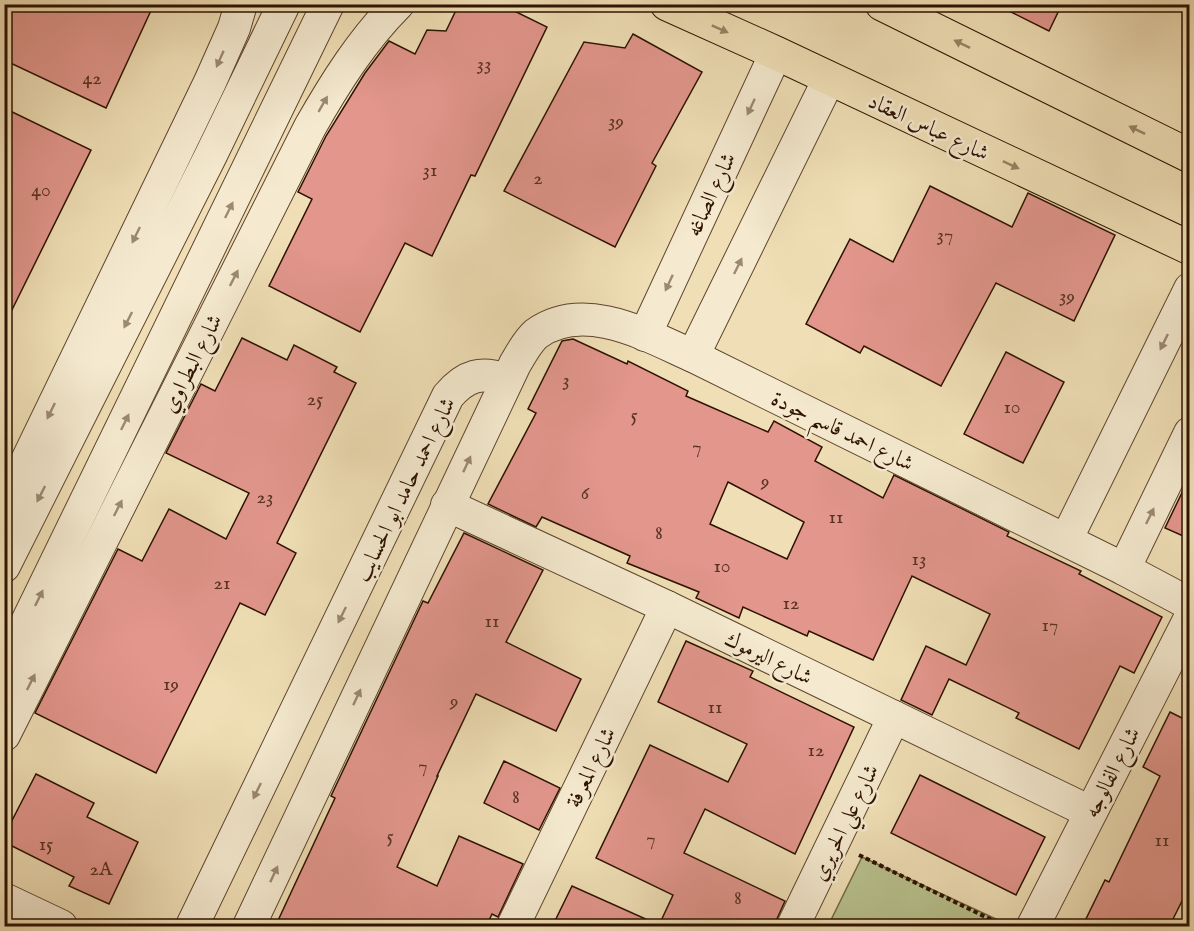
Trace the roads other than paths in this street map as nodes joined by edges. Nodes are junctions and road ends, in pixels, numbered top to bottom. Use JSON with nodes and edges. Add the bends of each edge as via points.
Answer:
{"nodes":[{"id":1,"x":241,"y":4,"type":"edge"},
{"id":2,"x":284,"y":4,"type":"edge"},
{"id":3,"x":328,"y":4,"type":"edge"},
{"id":4,"x":667,"y":4,"type":"edge"},
{"id":5,"x":882,"y":4,"type":"edge"},
{"id":6,"x":394,"y":6,"type":"edge"},
{"id":7,"x":776,"y":53,"type":"junction"},
{"id":8,"x":829,"y":79,"type":"junction"},
{"id":9,"x":1190,"y":156,"type":"edge"},
{"id":10,"x":1190,"y":248,"type":"edge"},
{"id":11,"x":1190,"y":289,"type":"edge"},
{"id":12,"x":645,"y":335,"type":"junction"},
{"id":13,"x":693,"y":357,"type":"junction"},
{"id":14,"x":507,"y":380,"type":"junction"},
{"id":15,"x":1190,"y":433,"type":"edge"},
{"id":16,"x":447,"y":505,"type":"junction"},
{"id":17,"x":4,"y":508,"type":"edge"},
{"id":18,"x":1066,"y":540,"type":"junction"},
{"id":19,"x":4,"y":566,"type":"edge"},
{"id":20,"x":1124,"y":569,"type":"junction"},
{"id":21,"x":1190,"y":604,"type":"edge"},
{"id":22,"x":667,"y":607,"type":"junction"},
{"id":23,"x":1190,"y":618,"type":"edge"},
{"id":24,"x":4,"y":669,"type":"edge"},
{"id":25,"x":894,"y":717,"type":"junction"},
{"id":26,"x":4,"y":735,"type":"edge"},
{"id":27,"x":1090,"y":812,"type":"junction"},
{"id":28,"x":4,"y":900,"type":"edge"},
{"id":29,"x":61,"y":927,"type":"edge"},
{"id":30,"x":192,"y":927,"type":"edge"},
{"id":31,"x":249,"y":927,"type":"edge"},
{"id":32,"x":513,"y":927,"type":"edge"},
{"id":33,"x":793,"y":927,"type":"edge"},
{"id":34,"x":1034,"y":927,"type":"edge"}],
"edges":[{"from":1,"to":17,"type":"street","one_way":true,"via":[[210,82]]},
{"from":2,"to":19,"type":"street","one_way":true},
{"from":24,"to":3,"type":"street","one_way":true},
{"from":4,"to":7,"type":"main road","name":"شارع عباس العقاد","one_way":true},
{"from":9,"to":5,"type":"main road","one_way":true},
{"from":26,"to":6,"type":"street","name":"شارع البطراوي","one_way":true,"via":[[310,127],[349,63]]},
{"from":7,"to":8,"type":"main road","name":"شارع عباس العقاد"},
{"from":7,"to":12,"type":"street","name":"شارع الصاغه","one_way":true},
{"from":8,"to":10,"type":"main road","name":"شارع عباس العقاد","one_way":true},
{"from":13,"to":8,"type":"street","one_way":true},
{"from":11,"to":18,"type":"street","one_way":true},
{"from":12,"to":13,"type":"street","name":"شارع احمد قاسم جودة"},
{"from":12,"to":14,"type":"street","name":"شارع احمد قاسم جودة","via":[[589,320],[553,325],[524,348]]},
{"from":13,"to":18,"type":"street","name":"شارع احمد قاسم جودة"},
{"from":16,"to":14,"type":"street","name":"شارع احمد حامد ابو الحسايب","one_way":true},
{"from":14,"to":30,"type":"street","name":"شارع احمد حامد ابو الحسايب","one_way":true,"via":[[480,375],[457,386],[448,396]]},
{"from":20,"to":15,"type":"street","one_way":true},
{"from":16,"to":22,"type":"street","name":"شارع اليرموك"},
{"from":31,"to":16,"type":"street","name":"شارع احمد حامد ابو الحسايب","one_way":true},
{"from":18,"to":20,"type":"street","name":"شارع احمد قاسم جودة"},
{"from":20,"to":21,"type":"street","name":"شارع احمد قاسم جودة"},
{"from":22,"to":25,"type":"street","name":"شارع اليرموك"},
{"from":22,"to":32,"type":"street","name":"شارع المعرفة"},
{"from":23,"to":27,"type":"street","name":"شارع الفالوجه"},
{"from":25,"to":27,"type":"street","name":"شارع اليرموك"},
{"from":25,"to":33,"type":"street","name":"شارع علي الحريري"},
{"from":27,"to":34,"type":"street","name":"شارع الفالوجه"},
{"from":28,"to":29,"type":"street"}]}
